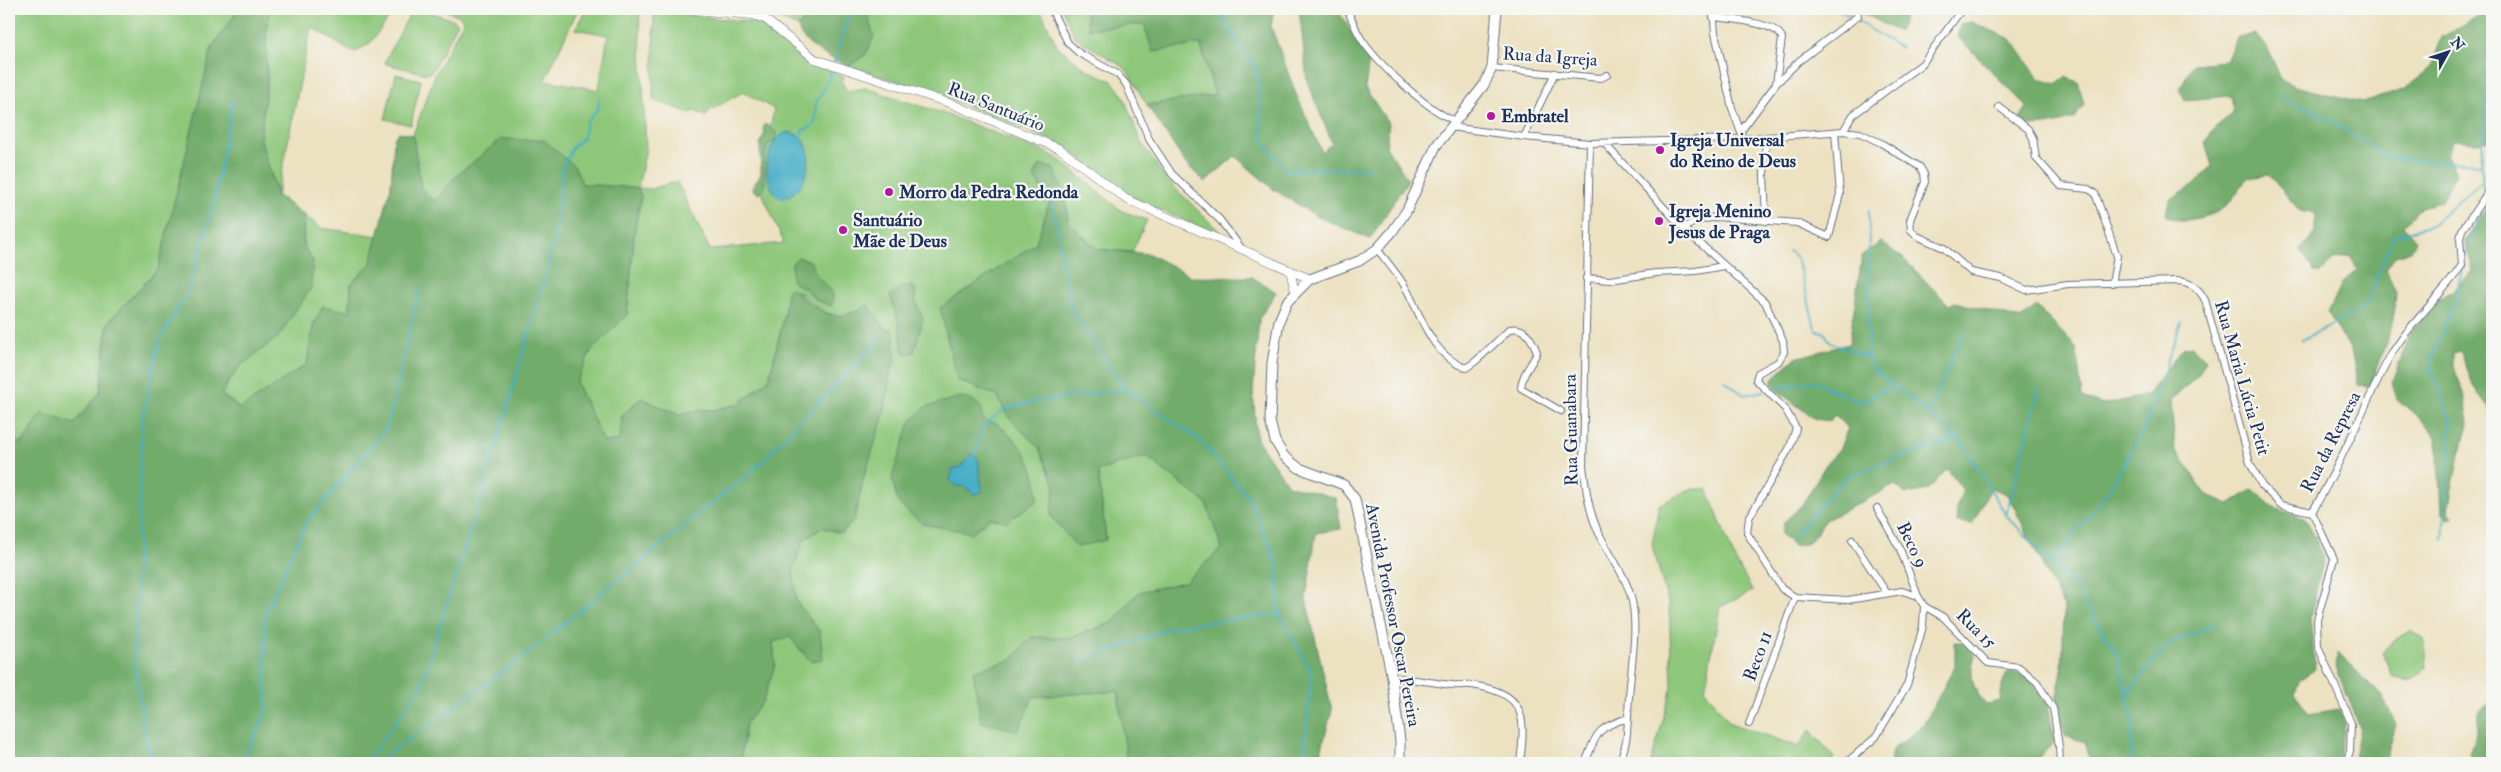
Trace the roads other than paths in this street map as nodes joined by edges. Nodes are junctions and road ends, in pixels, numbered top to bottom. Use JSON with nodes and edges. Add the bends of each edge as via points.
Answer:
{"nodes":[{"id":1,"x":681,"y":9,"type":"edge"},
{"id":2,"x":1051,"y":9,"type":"edge"},
{"id":3,"x":1347,"y":9,"type":"edge"},
{"id":4,"x":1497,"y":9,"type":"edge"},
{"id":5,"x":1713,"y":9,"type":"edge"},
{"id":6,"x":1856,"y":9,"type":"edge"},
{"id":7,"x":1962,"y":9,"type":"edge"},
{"id":8,"x":1713,"y":17,"type":"junction"},
{"id":9,"x":1492,"y":68,"type":"junction"},
{"id":10,"x":1555,"y":73,"type":"junction"},
{"id":11,"x":1607,"y":75,"type":"dead end"},
{"id":12,"x":1776,"y":84,"type":"junction"},
{"id":13,"x":1999,"y":107,"type":"dead end"},
{"id":14,"x":1453,"y":124,"type":"junction"},
{"id":15,"x":1741,"y":131,"type":"junction"},
{"id":16,"x":1843,"y":131,"type":"junction"},
{"id":17,"x":1835,"y":132,"type":"junction"},
{"id":18,"x":1766,"y":137,"type":"junction"},
{"id":19,"x":1524,"y":138,"type":"junction"},
{"id":20,"x":1740,"y":139,"type":"junction"},
{"id":21,"x":1590,"y":143,"type":"junction"},
{"id":22,"x":1604,"y":143,"type":"junction"},
{"id":23,"x":2492,"y":186,"type":"edge"},
{"id":24,"x":1766,"y":221,"type":"junction"},
{"id":25,"x":1683,"y":228,"type":"junction"},
{"id":26,"x":1242,"y":249,"type":"junction"},
{"id":27,"x":1377,"y":249,"type":"junction"},
{"id":28,"x":1723,"y":266,"type":"junction"},
{"id":29,"x":1290,"y":270,"type":"junction"},
{"id":30,"x":1586,"y":278,"type":"junction"},
{"id":31,"x":1310,"y":280,"type":"junction"},
{"id":32,"x":2112,"y":284,"type":"junction"},
{"id":33,"x":1297,"y":291,"type":"junction"},
{"id":34,"x":1561,"y":412,"type":"dead end"},
{"id":35,"x":1877,"y":508,"type":"dead end"},
{"id":36,"x":2312,"y":512,"type":"junction"},
{"id":37,"x":1852,"y":540,"type":"dead end"},
{"id":38,"x":1886,"y":592,"type":"junction"},
{"id":39,"x":1918,"y":596,"type":"junction"},
{"id":40,"x":1795,"y":598,"type":"junction"},
{"id":41,"x":1924,"y":606,"type":"junction"},
{"id":42,"x":1392,"y":678,"type":"junction"},
{"id":43,"x":1628,"y":718,"type":"junction"},
{"id":44,"x":1749,"y":724,"type":"dead end"},
{"id":45,"x":1400,"y":763,"type":"edge"},
{"id":46,"x":1520,"y":763,"type":"edge"},
{"id":47,"x":1585,"y":763,"type":"edge"},
{"id":48,"x":1618,"y":763,"type":"edge"},
{"id":49,"x":1846,"y":763,"type":"edge"},
{"id":50,"x":2060,"y":763,"type":"edge"},
{"id":51,"x":2346,"y":763,"type":"edge"}],
"edges":[{"from":1,"to":26,"type":"street","name":"Rua Santuário","via":[[765,19],[815,59],[952,104],[1060,149],[1126,199]]},
{"from":2,"to":26,"type":"street","via":[[1068,43],[1079,53],[1117,74],[1126,84],[1149,139],[1172,174],[1220,220]]},
{"from":3,"to":14,"type":"street","via":[[1362,39],[1382,65]]},
{"from":4,"to":9,"type":"main road","name":"Avenida Professor Oscar Pereira"},
{"from":5,"to":8,"type":"street"},
{"from":6,"to":12,"type":"street","via":[[1858,16],[1799,61]]},
{"from":7,"to":16,"type":"street","via":[[1922,64],[1853,115]]},
{"from":8,"to":12,"type":"street","via":[[1752,23],[1780,33]]},
{"from":8,"to":15,"type":"street","via":[[1732,108]]},
{"from":9,"to":10,"type":"street","name":"Rua da Igreja"},
{"from":9,"to":14,"type":"main road","name":"Avenida Professor Oscar Pereira","via":[[1484,84]]},
{"from":10,"to":11,"type":"street","name":"Rua da Igreja","via":[[1602,78]]},
{"from":10,"to":19,"type":"street"},
{"from":12,"to":15,"type":"street"},
{"from":13,"to":32,"type":"street","via":[[2028,130],[2033,138],[2036,158],[2061,186],[2088,189],[2095,193],[2117,256]]},
{"from":14,"to":19,"type":"street"},
{"from":14,"to":27,"type":"main road","name":"Avenida Professor Oscar Pereira","via":[[1429,158],[1407,210]]},
{"from":15,"to":20,"type":"street"},
{"from":16,"to":17,"type":"street"},
{"from":16,"to":32,"type":"street","name":"Rua Maria Lúcia Petit","via":[[1860,133],[1881,142],[1920,167],[1924,182],[1910,220],[1911,230],[1944,248],[1971,272],[2001,278],[2026,290],[2068,284]]},
{"from":17,"to":18,"type":"street"},
{"from":17,"to":24,"type":"street","via":[[1840,194],[1829,237],[1797,222]]},
{"from":18,"to":20,"type":"street"},
{"from":18,"to":24,"type":"street"},
{"from":19,"to":21,"type":"street"},
{"from":20,"to":22,"type":"street"},
{"from":21,"to":22,"type":"street"},
{"from":21,"to":30,"type":"street","name":"Rua Guanabara"},
{"from":22,"to":25,"type":"street"},
{"from":23,"to":36,"type":"street","name":"Rua da Represa","via":[[2462,230],[2462,265],[2406,332],[2390,358]]},
{"from":24,"to":25,"type":"street","via":[[1717,217],[1699,220]]},
{"from":25,"to":28,"type":"street"},
{"from":26,"to":29,"type":"street","name":"Rua Santuário"},
{"from":27,"to":31,"type":"main road","name":"Avenida Professor Oscar Pereira","via":[[1348,266]]},
{"from":27,"to":34,"type":"street","via":[[1406,290],[1432,338],[1458,365],[1466,368],[1476,362],[1510,329],[1520,329],[1527,334],[1537,352],[1523,376],[1521,388]]},
{"from":28,"to":30,"type":"street","via":[[1610,280]]},
{"from":28,"to":40,"type":"street","via":[[1765,302],[1783,341],[1784,352],[1778,362],[1758,373],[1756,380],[1796,428],[1790,447],[1749,518],[1747,533],[1782,589]]},
{"from":29,"to":31,"type":"street","name":"Rua Santuário"},
{"from":29,"to":33,"type":"street"},
{"from":30,"to":43,"type":"street","name":"Rua Guanabara","via":[[1583,466],[1590,509],[1632,602],[1634,623]]},
{"from":31,"to":33,"type":"main road","name":"Avenida Professor Oscar Pereira"},
{"from":32,"to":36,"type":"street","name":"Rua Maria Lúcia Petit","via":[[2180,281],[2188,282],[2199,290],[2205,300],[2250,463],[2262,486],[2281,505]]},
{"from":33,"to":42,"type":"main road","name":"Avenida Professor Oscar Pereira","via":[[1287,302],[1275,337],[1270,422],[1275,441],[1284,456],[1299,468],[1344,484],[1355,499]]},
{"from":35,"to":39,"type":"street","name":"Beco 9","via":[[1900,549]]},
{"from":36,"to":51,"type":"street","name":"Rua da Represa","via":[[2334,559],[2317,620],[2318,646],[2351,723]]},
{"from":37,"to":38,"type":"street"},
{"from":38,"to":39,"type":"street","via":[[1902,591]]},
{"from":38,"to":40,"type":"street","via":[[1848,600]]},
{"from":39,"to":41,"type":"street","name":"Beco 9"},
{"from":40,"to":44,"type":"street","name":"Beco 11"},
{"from":41,"to":49,"type":"street","via":[[1924,626],[1907,685],[1876,737]]},
{"from":41,"to":50,"type":"street","name":"Rua 15","via":[[1943,617],[1988,663],[2019,667],[2037,682],[2053,708]]},
{"from":42,"to":45,"type":"main road","name":"Avenida Professor Oscar Pereira"},
{"from":42,"to":46,"type":"street","via":[[1470,685],[1509,695],[1519,709],[1522,722]]},
{"from":43,"to":47,"type":"street","via":[[1610,723],[1598,732]]},
{"from":43,"to":48,"type":"street","name":"Rua Guanabara","via":[[1627,744]]}]}
